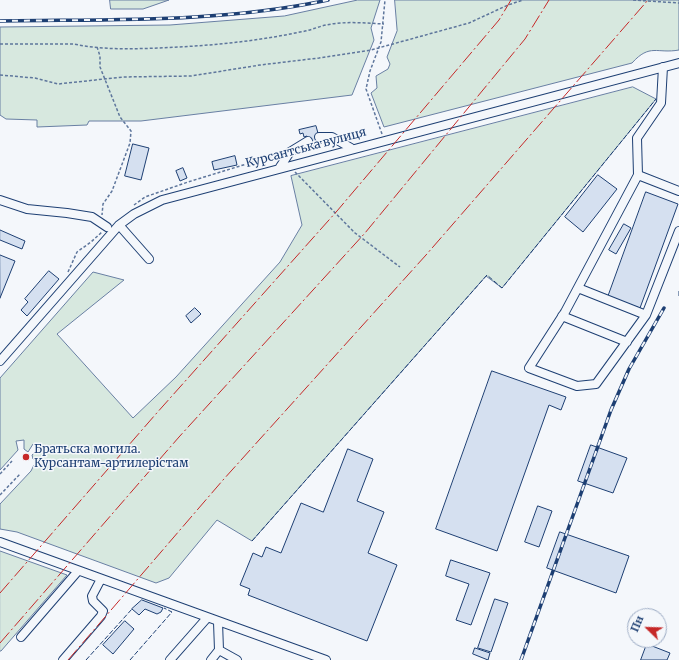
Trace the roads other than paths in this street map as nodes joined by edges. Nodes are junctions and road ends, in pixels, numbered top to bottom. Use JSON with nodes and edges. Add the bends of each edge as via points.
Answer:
{"nodes":[{"id":1,"x":679,"y":63,"type":"edge"},
{"id":2,"x":662,"y":67,"type":"junction"},
{"id":3,"x":319,"y":137,"type":"dead end"},
{"id":4,"x":308,"y":141,"type":"dead end"},
{"id":5,"x":351,"y":148,"type":"junction"},
{"id":6,"x":280,"y":167,"type":"junction"},
{"id":7,"x":638,"y":175,"type":"junction"},
{"id":8,"x":679,"y":191,"type":"edge"},
{"id":9,"x":0,"y":200,"type":"edge"},
{"id":10,"x":104,"y":225,"type":"road end"},
{"id":11,"x":119,"y":225,"type":"junction"},
{"id":12,"x":679,"y":231,"type":"edge"},
{"id":13,"x":149,"y":259,"type":"dead end"},
{"id":14,"x":578,"y":288,"type":"junction"},
{"id":15,"x":646,"y":315,"type":"junction"},
{"id":16,"x":562,"y":316,"type":"junction"},
{"id":17,"x":627,"y":342,"type":"junction"},
{"id":18,"x":0,"y":361,"type":"edge"},
{"id":19,"x":0,"y":542,"type":"edge"},
{"id":20,"x":78,"y":571,"type":"junction"},
{"id":21,"x":102,"y":579,"type":"junction"},
{"id":22,"x":207,"y":618,"type":"junction"},
{"id":23,"x":218,"y":622,"type":"junction"},
{"id":24,"x":21,"y":637,"type":"dead end"},
{"id":25,"x":219,"y":650,"type":"junction"},
{"id":26,"x":64,"y":660,"type":"edge"},
{"id":27,"x":170,"y":660,"type":"edge"},
{"id":28,"x":211,"y":660,"type":"edge"},
{"id":29,"x":237,"y":660,"type":"edge"},
{"id":30,"x":326,"y":660,"type":"edge"}],
"edges":[{"from":1,"to":2,"type":"street","name":"Курсантська вулиця"},
{"from":2,"to":5,"type":"street","name":"Курсантська вулиця"},
{"from":2,"to":7,"type":"street","via":[[661,103],[637,138]]},
{"from":3,"to":5,"type":"street","via":[[332,137]]},
{"from":4,"to":6,"type":"street","via":[[290,152]]},
{"from":5,"to":6,"type":"street","name":"Курсантська вулиця"},
{"from":6,"to":11,"type":"street","name":"Курсантська вулиця","via":[[162,200]]},
{"from":7,"to":8,"type":"street"},
{"from":7,"to":14,"type":"street"},
{"from":9,"to":10,"type":"street","via":[[27,209],[92,217]]},
{"from":11,"to":13,"type":"street"},
{"from":11,"to":18,"type":"street","name":"Курсантська вулиця"},
{"from":12,"to":15,"type":"street"},
{"from":14,"to":15,"type":"street"},
{"from":14,"to":16,"type":"street"},
{"from":15,"to":17,"type":"street"},
{"from":16,"to":17,"type":"street"},
{"from":16,"to":17,"type":"street","via":[[529,368],[577,386],[596,384]]},
{"from":19,"to":20,"type":"street"},
{"from":20,"to":21,"type":"street"},
{"from":20,"to":24,"type":"street"},
{"from":21,"to":22,"type":"street"},
{"from":21,"to":26,"type":"street","via":[[92,596],[93,601],[103,611],[101,616]]},
{"from":22,"to":23,"type":"street"},
{"from":22,"to":27,"type":"street"},
{"from":23,"to":25,"type":"street"},
{"from":23,"to":30,"type":"street"},
{"from":25,"to":28,"type":"street"},
{"from":25,"to":29,"type":"street"}]}
